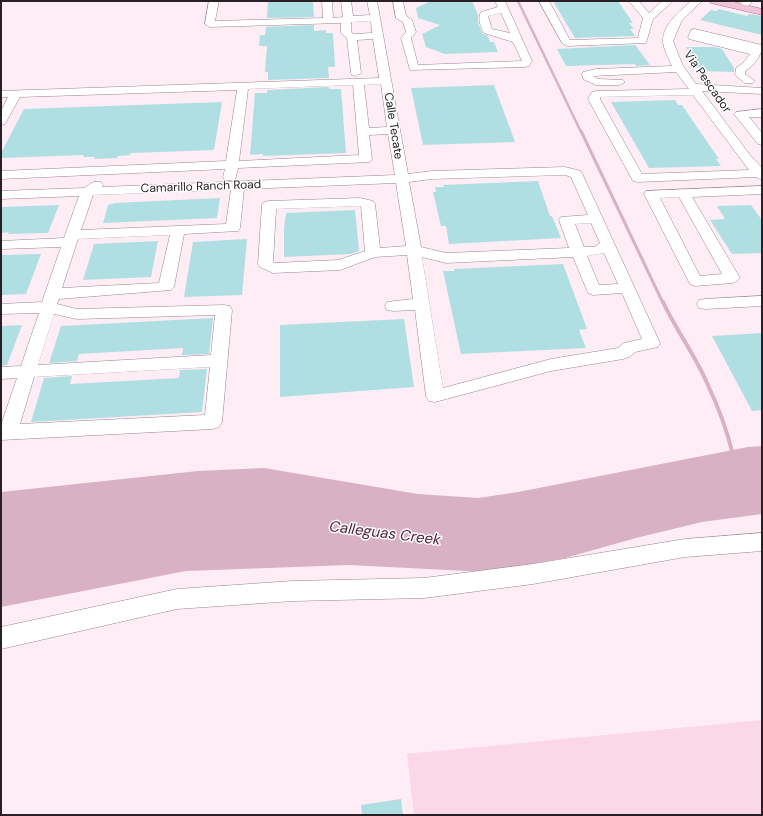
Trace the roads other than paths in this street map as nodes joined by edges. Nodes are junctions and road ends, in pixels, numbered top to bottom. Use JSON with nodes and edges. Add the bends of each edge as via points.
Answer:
{"nodes":[{"id":1,"x":214,"y":1,"type":"edge"},
{"id":2,"x":327,"y":1,"type":"edge"},
{"id":3,"x":346,"y":1,"type":"edge"},
{"id":4,"x":372,"y":1,"type":"edge"},
{"id":5,"x":398,"y":1,"type":"edge"},
{"id":6,"x":544,"y":1,"type":"edge"},
{"id":7,"x":634,"y":1,"type":"edge"},
{"id":8,"x":665,"y":1,"type":"edge"},
{"id":9,"x":697,"y":1,"type":"edge"},
{"id":10,"x":715,"y":1,"type":"edge"},
{"id":11,"x":502,"y":4,"type":"edge"},
{"id":12,"x":745,"y":4,"type":"edge"},
{"id":13,"x":762,"y":12,"type":"edge"},
{"id":14,"x":375,"y":18,"type":"junction"},
{"id":15,"x":401,"y":18,"type":"junction"},
{"id":16,"x":648,"y":18,"type":"junction"},
{"id":17,"x":347,"y":19,"type":"junction"},
{"id":18,"x":328,"y":21,"type":"junction"},
{"id":19,"x":684,"y":29,"type":"junction"},
{"id":20,"x":407,"y":36,"type":"junction"},
{"id":21,"x":352,"y":37,"type":"junction"},
{"id":22,"x":384,"y":37,"type":"junction"},
{"id":23,"x":518,"y":40,"type":"junction"},
{"id":24,"x":642,"y":41,"type":"junction"},
{"id":25,"x":669,"y":43,"type":"junction"},
{"id":26,"x":762,"y":48,"type":"edge"},
{"id":27,"x":679,"y":69,"type":"junction"},
{"id":28,"x":357,"y":78,"type":"junction"},
{"id":29,"x":762,"y":80,"type":"edge"},
{"id":30,"x":386,"y":81,"type":"junction"},
{"id":31,"x":672,"y":81,"type":"dead end"},
{"id":32,"x":633,"y":82,"type":"dead end"},
{"id":33,"x":748,"y":85,"type":"junction"},
{"id":34,"x":693,"y":86,"type":"junction"},
{"id":35,"x":243,"y":87,"type":"junction"},
{"id":36,"x":762,"y":91,"type":"edge"},
{"id":37,"x":1,"y":94,"type":"edge"},
{"id":38,"x":16,"y":94,"type":"junction"},
{"id":39,"x":762,"y":105,"type":"edge"},
{"id":40,"x":744,"y":106,"type":"junction"},
{"id":41,"x":762,"y":113,"type":"edge"},
{"id":42,"x":1,"y":121,"type":"edge"},
{"id":43,"x":394,"y":130,"type":"junction"},
{"id":44,"x":363,"y":132,"type":"junction"},
{"id":45,"x":762,"y":140,"type":"edge"},
{"id":46,"x":232,"y":165,"type":"junction"},
{"id":47,"x":95,"y":171,"type":"junction"},
{"id":48,"x":761,"y":174,"type":"edge"},
{"id":49,"x":1,"y":175,"type":"edge"},
{"id":50,"x":402,"y":179,"type":"junction"},
{"id":51,"x":270,"y":184,"type":"junction"},
{"id":52,"x":234,"y":186,"type":"junction"},
{"id":53,"x":762,"y":190,"type":"edge"},
{"id":54,"x":88,"y":192,"type":"junction"},
{"id":55,"x":683,"y":193,"type":"junction"},
{"id":56,"x":1,"y":195,"type":"edge"},
{"id":57,"x":269,"y":205,"type":"junction"},
{"id":58,"x":596,"y":219,"type":"junction"},
{"id":59,"x":178,"y":230,"type":"junction"},
{"id":60,"x":71,"y":239,"type":"junction"},
{"id":61,"x":1,"y":245,"type":"edge"},
{"id":62,"x":608,"y":245,"type":"junction"},
{"id":63,"x":414,"y":250,"type":"junction"},
{"id":64,"x":578,"y":252,"type":"junction"},
{"id":65,"x":373,"y":253,"type":"junction"},
{"id":66,"x":627,"y":288,"type":"junction"},
{"id":67,"x":50,"y":300,"type":"junction"},
{"id":68,"x":762,"y":301,"type":"edge"},
{"id":69,"x":422,"y":304,"type":"junction"},
{"id":70,"x":705,"y":304,"type":"dead end"},
{"id":71,"x":393,"y":306,"type":"dead end"},
{"id":72,"x":1,"y":309,"type":"edge"},
{"id":73,"x":219,"y":361,"type":"junction"},
{"id":74,"x":27,"y":371,"type":"junction"},
{"id":75,"x":1,"y":373,"type":"edge"},
{"id":76,"x":4,"y":432,"type":"edge"},
{"id":77,"x":762,"y":542,"type":"edge"},
{"id":78,"x":1,"y":638,"type":"edge"}],
"edges":[{"from":1,"to":18,"type":"street","via":[[210,24]]},
{"from":2,"to":18,"type":"street"},
{"from":3,"to":17,"type":"street"},
{"from":4,"to":14,"type":"street","name":"Calle Tecate"},
{"from":5,"to":15,"type":"street"},
{"from":6,"to":24,"type":"street","via":[[567,43]]},
{"from":7,"to":16,"type":"street"},
{"from":8,"to":16,"type":"street","via":[[666,3]]},
{"from":9,"to":19,"type":"street","name":"Via Pescador","via":[[678,18]]},
{"from":10,"to":12,"type":"main road"},
{"from":11,"to":23,"type":"street"},
{"from":11,"to":23,"type":"street","via":[[484,14],[488,31]]},
{"from":12,"to":13,"type":"main road"},
{"from":14,"to":15,"type":"street"},
{"from":14,"to":17,"type":"street"},
{"from":14,"to":22,"type":"street","name":"Calle Tecate"},
{"from":15,"to":20,"type":"street","via":[[407,20],[410,26],[411,32]]},
{"from":16,"to":24,"type":"street"},
{"from":17,"to":18,"type":"street"},
{"from":17,"to":21,"type":"street","via":[[346,33]]},
{"from":19,"to":25,"type":"street","name":"Via Pescador"},
{"from":19,"to":26,"type":"street"},
{"from":19,"to":33,"type":"street","via":[[694,37],[757,52],[740,70],[740,75]]},
{"from":20,"to":22,"type":"street"},
{"from":20,"to":23,"type":"street","via":[[414,68],[525,64],[527,61]]},
{"from":21,"to":22,"type":"street"},
{"from":21,"to":28,"type":"street"},
{"from":22,"to":30,"type":"street","name":"Calle Tecate"},
{"from":24,"to":25,"type":"street"},
{"from":25,"to":27,"type":"street","name":"Via Pescador"},
{"from":27,"to":32,"type":"street","via":[[587,74],[587,77],[596,82]]},
{"from":27,"to":34,"type":"street","name":"Via Pescador"},
{"from":28,"to":30,"type":"street"},
{"from":28,"to":35,"type":"street"},
{"from":28,"to":44,"type":"street"},
{"from":29,"to":33,"type":"street"},
{"from":30,"to":43,"type":"street","name":"Calle Tecate"},
{"from":31,"to":34,"type":"street"},
{"from":33,"to":34,"type":"street"},
{"from":33,"to":36,"type":"street"},
{"from":34,"to":48,"type":"street","name":"Via Pescador"},
{"from":34,"to":48,"type":"street","via":[[596,94],[594,99],[638,178]]},
{"from":35,"to":38,"type":"street"},
{"from":35,"to":46,"type":"street"},
{"from":37,"to":38,"type":"street"},
{"from":38,"to":42,"type":"street"},
{"from":39,"to":40,"type":"street"},
{"from":40,"to":41,"type":"street"},
{"from":40,"to":45,"type":"street"},
{"from":43,"to":44,"type":"street"},
{"from":43,"to":50,"type":"street","name":"Calle Tecate"},
{"from":44,"to":46,"type":"street","via":[[366,159]]},
{"from":46,"to":47,"type":"street"},
{"from":46,"to":52,"type":"street"},
{"from":47,"to":49,"type":"street"},
{"from":47,"to":54,"type":"street","via":[[99,175],[95,187]]},
{"from":50,"to":51,"type":"street","name":"Camarillo Ranch Road"},
{"from":50,"to":58,"type":"street","name":"Camarillo Ranch Road","via":[[432,175],[565,171],[576,174]]},
{"from":50,"to":63,"type":"street","name":"Calle Tecate"},
{"from":51,"to":52,"type":"street","name":"Camarillo Ranch Road"},
{"from":51,"to":57,"type":"street"},
{"from":52,"to":54,"type":"street","name":"Camarillo Ranch Road"},
{"from":52,"to":59,"type":"street","via":[[233,228]]},
{"from":53,"to":55,"type":"street"},
{"from":54,"to":56,"type":"street","name":"Camarillo Ranch Road"},
{"from":54,"to":60,"type":"street"},
{"from":55,"to":55,"type":"street","via":[[650,194],[695,281],[732,278]]},
{"from":57,"to":65,"type":"street","via":[[360,202],[368,204]]},
{"from":57,"to":65,"type":"street","via":[[265,264],[273,268],[340,265]]},
{"from":58,"to":62,"type":"street"},
{"from":58,"to":64,"type":"street","via":[[566,220]]},
{"from":59,"to":60,"type":"street"},
{"from":59,"to":67,"type":"street","via":[[166,287]]},
{"from":60,"to":61,"type":"street"},
{"from":60,"to":67,"type":"street"},
{"from":62,"to":64,"type":"street","via":[[597,251]]},
{"from":62,"to":66,"type":"street"},
{"from":63,"to":64,"type":"street","via":[[446,258]]},
{"from":63,"to":65,"type":"street"},
{"from":63,"to":69,"type":"street","name":"Calle Tecate"},
{"from":64,"to":66,"type":"street","via":[[593,290]]},
{"from":66,"to":69,"type":"street","name":"Calle Tecate","via":[[652,343],[630,346],[623,353],[551,366],[435,396]]},
{"from":67,"to":72,"type":"street"},
{"from":67,"to":73,"type":"street","via":[[77,314],[224,310]]},
{"from":67,"to":74,"type":"street"},
{"from":68,"to":70,"type":"street"},
{"from":69,"to":71,"type":"street"},
{"from":73,"to":74,"type":"street"},
{"from":73,"to":76,"type":"street","via":[[212,422]]},
{"from":74,"to":75,"type":"street"},
{"from":74,"to":76,"type":"street"},
{"from":77,"to":78,"type":"street","via":[[685,548],[533,574],[424,588],[293,591],[177,599]]}]}
